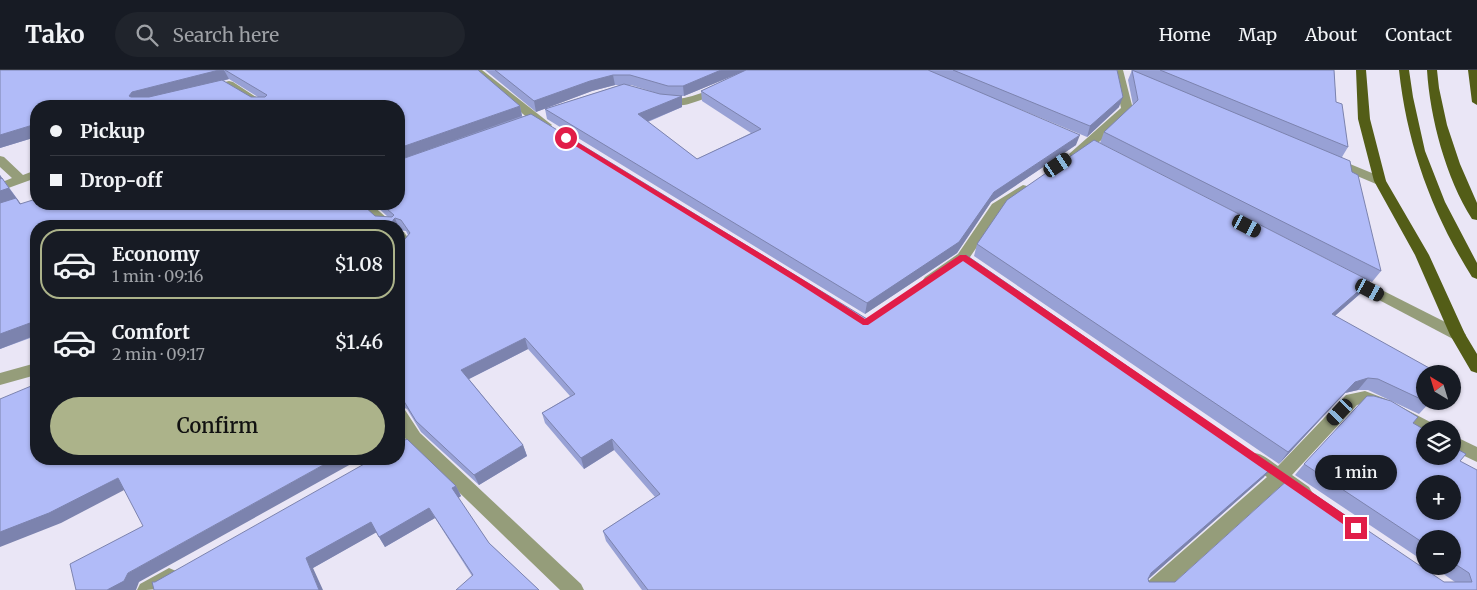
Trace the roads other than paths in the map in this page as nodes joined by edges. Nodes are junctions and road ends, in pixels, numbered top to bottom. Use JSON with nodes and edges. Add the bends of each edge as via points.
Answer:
{"nodes":[{"id":1,"x":476,"y":70,"type":"edge"},
{"id":2,"x":758,"y":70,"type":"edge"},
{"id":3,"x":1118,"y":70,"type":"edge"},
{"id":4,"x":1361,"y":70,"type":"edge"},
{"id":5,"x":1404,"y":70,"type":"edge"},
{"id":6,"x":1432,"y":70,"type":"edge"},
{"id":7,"x":1473,"y":70,"type":"edge"},
{"id":8,"x":1136,"y":78,"type":"edge"},
{"id":9,"x":200,"y":91,"type":"edge"},
{"id":10,"x":652,"y":97,"type":"edge"},
{"id":11,"x":254,"y":100,"type":"edge"},
{"id":12,"x":1477,"y":102,"type":"edge"},
{"id":13,"x":558,"y":133,"type":"edge"},
{"id":14,"x":1326,"y":158,"type":"edge"},
{"id":15,"x":0,"y":160,"type":"edge"},
{"id":16,"x":1066,"y":160,"type":"edge"},
{"id":17,"x":30,"y":176,"type":"edge"},
{"id":18,"x":21,"y":180,"type":"junction"},
{"id":19,"x":1035,"y":181,"type":"edge"},
{"id":20,"x":1380,"y":181,"type":"junction"},
{"id":21,"x":0,"y":187,"type":"edge"},
{"id":22,"x":371,"y":210,"type":"edge"},
{"id":23,"x":1477,"y":216,"type":"edge"},
{"id":24,"x":382,"y":220,"type":"edge"},
{"id":25,"x":963,"y":257,"type":"junction"},
{"id":26,"x":979,"y":268,"type":"edge"},
{"id":27,"x":1335,"y":271,"type":"edge"},
{"id":28,"x":1477,"y":274,"type":"edge"},
{"id":29,"x":922,"y":285,"type":"edge"},
{"id":30,"x":1458,"y":335,"type":"junction"},
{"id":31,"x":1477,"y":367,"type":"edge"},
{"id":32,"x":30,"y":371,"type":"edge"},
{"id":33,"x":0,"y":379,"type":"edge"},
{"id":34,"x":1416,"y":422,"type":"edge"},
{"id":35,"x":406,"y":443,"type":"edge"},
{"id":36,"x":1461,"y":447,"type":"edge"},
{"id":37,"x":1239,"y":448,"type":"edge"},
{"id":38,"x":1477,"y":455,"type":"edge"},
{"id":39,"x":1280,"y":476,"type":"junction"},
{"id":40,"x":1320,"y":504,"type":"edge"},
{"id":41,"x":181,"y":570,"type":"edge"},
{"id":42,"x":147,"y":590,"type":"edge"},
{"id":43,"x":574,"y":590,"type":"edge"},
{"id":44,"x":1152,"y":590,"type":"edge"}],
"edges":[{"from":1,"to":13,"type":"street","via":[[534,118]]},
{"from":2,"to":10,"type":"street","via":[[682,102]]},
{"from":3,"to":8,"type":"street"},
{"from":3,"to":16,"type":"street","via":[[1127,109],[1089,145]]},
{"from":4,"to":20,"type":"main road","via":[[1364,119]]},
{"from":5,"to":28,"type":"main road","via":[[1411,121],[1431,185]]},
{"from":6,"to":23,"type":"main road","via":[[1433,90],[1451,154]]},
{"from":7,"to":12,"type":"main road"},
{"from":9,"to":11,"type":"street","via":[[229,84]]},
{"from":14,"to":20,"type":"street"},
{"from":15,"to":18,"type":"street"},
{"from":17,"to":18,"type":"street"},
{"from":18,"to":21,"type":"street"},
{"from":19,"to":25,"type":"street","via":[[997,207]]},
{"from":20,"to":30,"type":"main road","via":[[1422,255]]},
{"from":22,"to":24,"type":"street"},
{"from":25,"to":26,"type":"street"},
{"from":25,"to":29,"type":"street"},
{"from":27,"to":30,"type":"street"},
{"from":30,"to":31,"type":"main road"},
{"from":32,"to":33,"type":"street"},
{"from":34,"to":39,"type":"street","via":[[1365,397],[1352,399]]},
{"from":35,"to":43,"type":"street"},
{"from":36,"to":38,"type":"street"},
{"from":37,"to":39,"type":"street"},
{"from":39,"to":40,"type":"street"},
{"from":39,"to":44,"type":"street"},
{"from":41,"to":42,"type":"street"}]}
